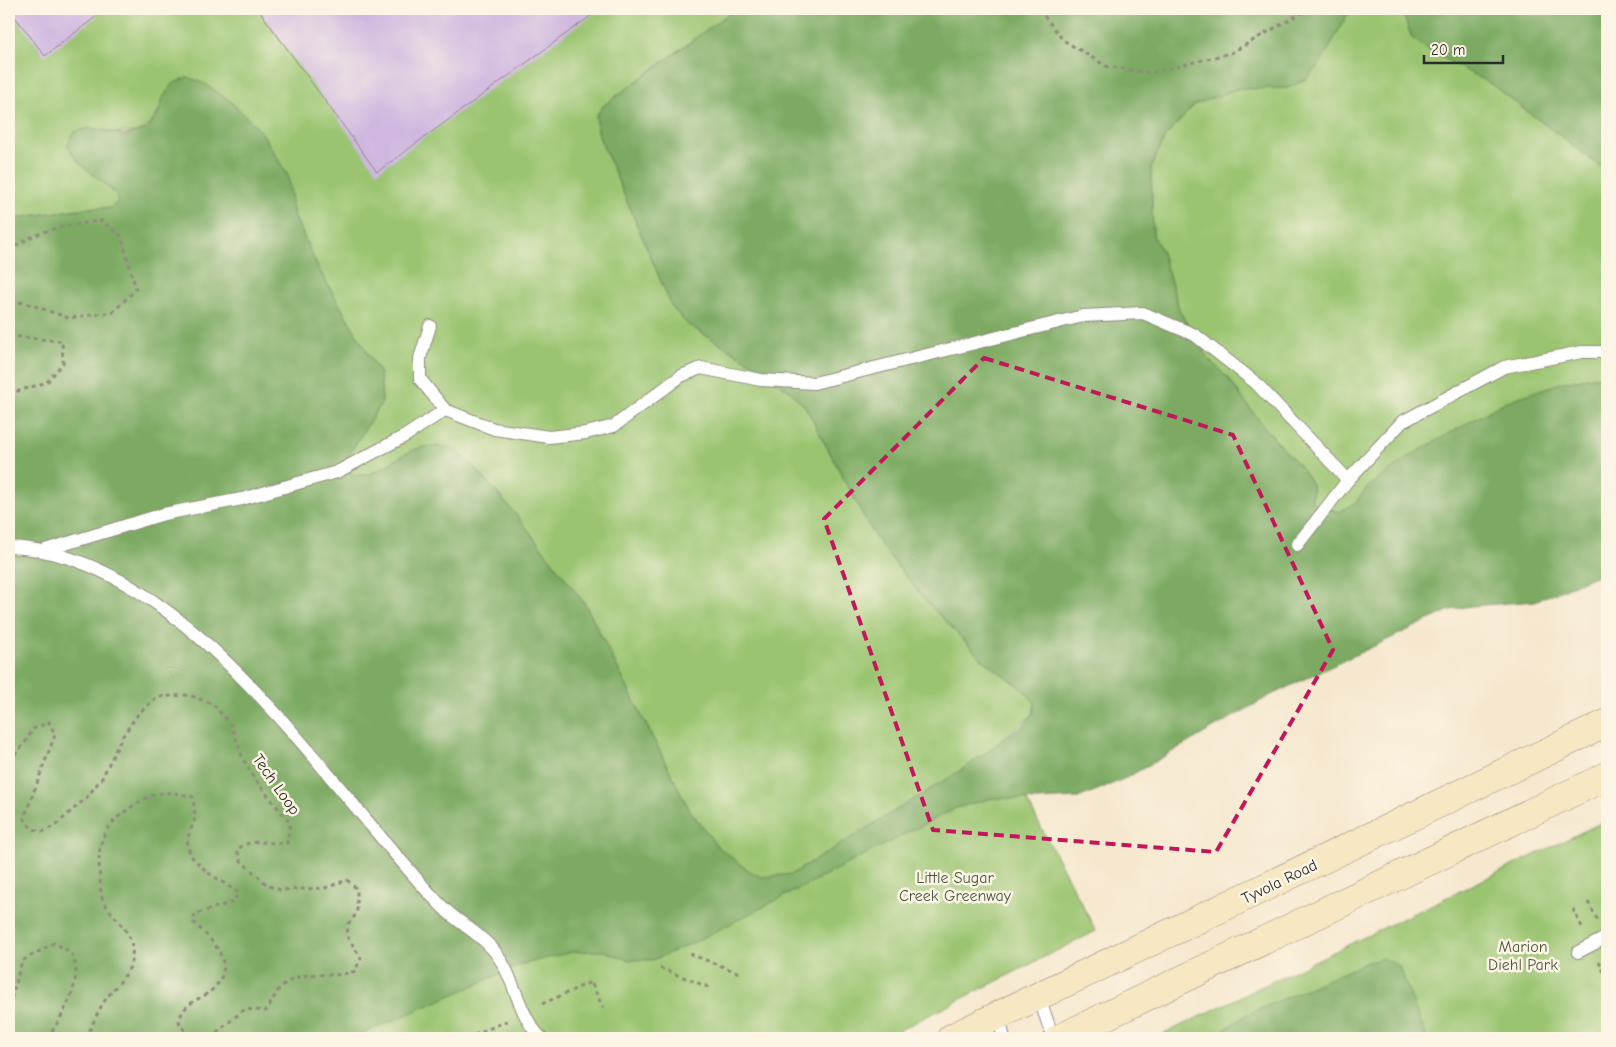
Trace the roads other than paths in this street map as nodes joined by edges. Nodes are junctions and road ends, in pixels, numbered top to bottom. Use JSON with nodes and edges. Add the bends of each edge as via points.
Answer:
{"nodes":[{"id":1,"x":430,"y":326,"type":"dead end"},
{"id":2,"x":1607,"y":352,"type":"edge"},
{"id":3,"x":445,"y":410,"type":"junction"},
{"id":4,"x":1348,"y":480,"type":"junction"},
{"id":5,"x":1297,"y":545,"type":"dead end"},
{"id":6,"x":9,"y":547,"type":"edge"},
{"id":7,"x":45,"y":550,"type":"junction"},
{"id":8,"x":1607,"y":723,"type":"edge"},
{"id":9,"x":1607,"y":776,"type":"edge"},
{"id":10,"x":1607,"y":938,"type":"edge"},
{"id":11,"x":1578,"y":952,"type":"dead end"},
{"id":12,"x":1040,"y":997,"type":"junction"},
{"id":13,"x":1001,"y":1027,"type":"edge"},
{"id":14,"x":541,"y":1038,"type":"edge"},
{"id":15,"x":951,"y":1038,"type":"edge"},
{"id":16,"x":1053,"y":1038,"type":"edge"},
{"id":17,"x":1060,"y":1038,"type":"edge"}],
"edges":[{"from":1,"to":3,"type":"lane","via":[[420,358],[420,379]]},
{"from":2,"to":4,"type":"lane","via":[[1582,352],[1504,367],[1402,422]]},
{"from":3,"to":4,"type":"lane","via":[[494,428],[549,437],[586,434],[614,426],[681,376],[700,368],[761,380],[814,383],[1084,316],[1143,313],[1195,335],[1256,383]]},
{"from":3,"to":7,"type":"lane","via":[[405,436],[337,472],[242,499],[164,514]]},
{"from":4,"to":5,"type":"lane"},
{"from":6,"to":7,"type":"lane"},
{"from":7,"to":14,"type":"lane","via":[[109,575],[210,646],[309,751],[447,911],[494,950]]},
{"from":8,"to":12,"type":"main road","name":"Tyvola Road"},
{"from":9,"to":17,"type":"main road"},
{"from":10,"to":11,"type":"lane"},
{"from":12,"to":13,"type":"main road","name":"Tyvola Road"},
{"from":12,"to":16,"type":"lane"},
{"from":13,"to":15,"type":"main road","name":"Tyvola Road"}]}
